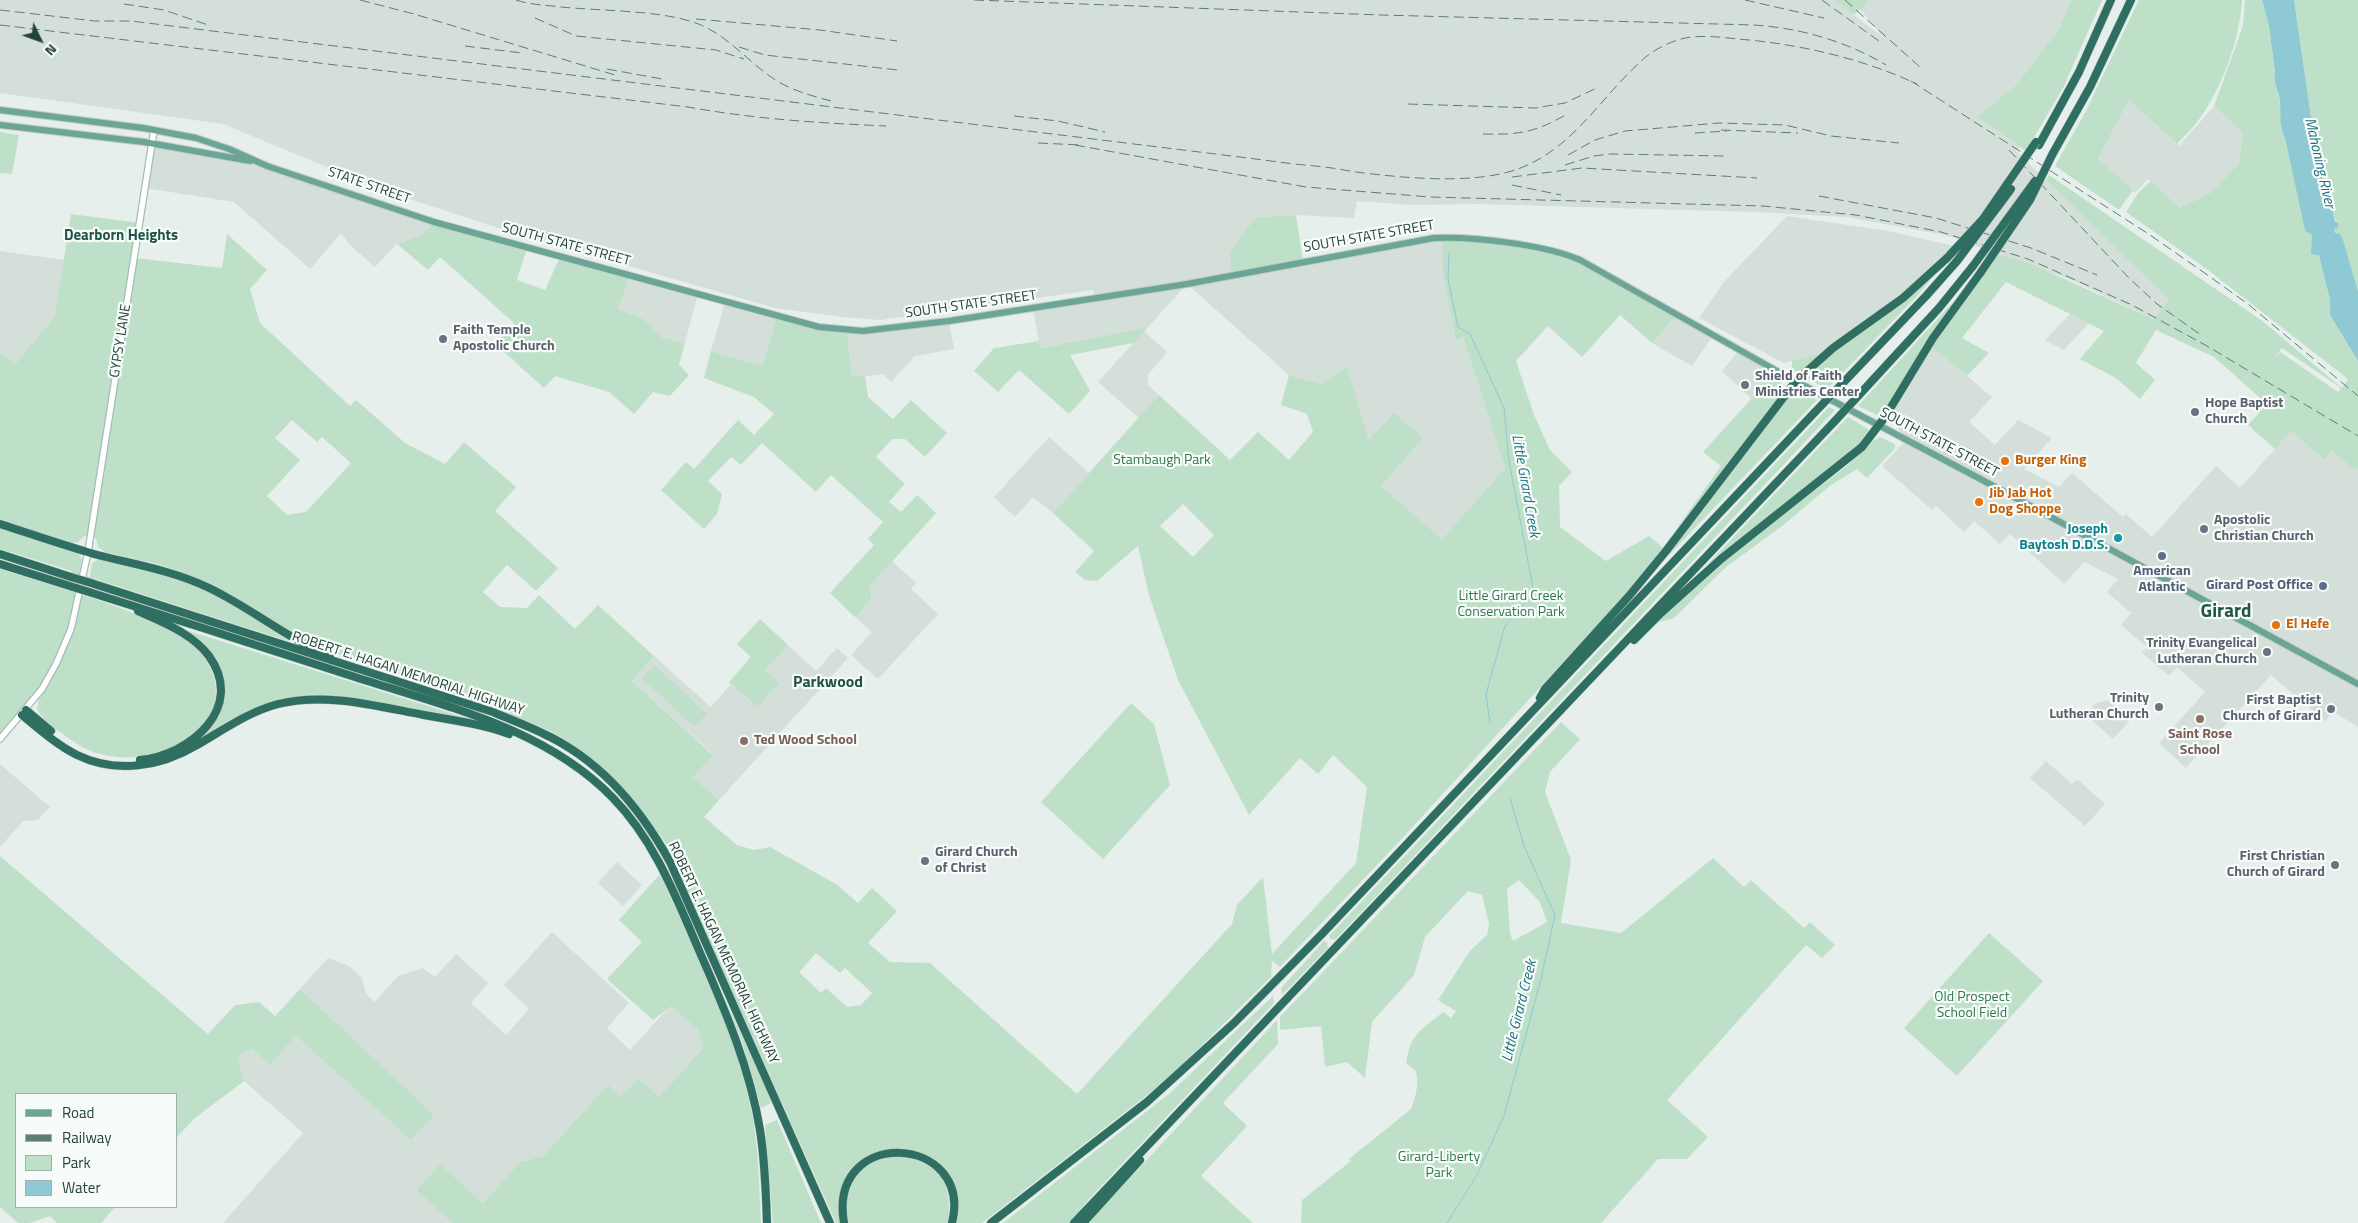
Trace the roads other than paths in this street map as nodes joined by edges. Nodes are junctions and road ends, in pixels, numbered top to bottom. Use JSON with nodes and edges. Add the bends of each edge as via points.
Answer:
{"nodes":[{"id":1,"x":2111,"y":0,"type":"edge"},
{"id":2,"x":2131,"y":0,"type":"edge"},
{"id":3,"x":0,"y":110,"type":"edge"},
{"id":4,"x":0,"y":125,"type":"edge"},
{"id":5,"x":154,"y":130,"type":"junction"},
{"id":6,"x":152,"y":143,"type":"junction"},
{"id":7,"x":2037,"y":143,"type":"junction"},
{"id":8,"x":2052,"y":155,"type":"junction"},
{"id":9,"x":256,"y":162,"type":"junction"},
{"id":10,"x":474,"y":233,"type":"joint"},
{"id":11,"x":1796,"y":381,"type":"junction"},
{"id":12,"x":1878,"y":426,"type":"junction"},
{"id":13,"x":0,"y":524,"type":"edge"},
{"id":14,"x":88,"y":552,"type":"junction"},
{"id":15,"x":0,"y":554,"type":"edge"},
{"id":16,"x":0,"y":564,"type":"edge"},
{"id":17,"x":125,"y":604,"type":"junction"},
{"id":18,"x":1600,"y":669,"type":"junction"},
{"id":19,"x":2358,"y":684,"type":"edge"},
{"id":20,"x":440,"y":695,"type":"junction"},
{"id":21,"x":1534,"y":709,"type":"junction"},
{"id":22,"x":24,"y":713,"type":"junction"},
{"id":23,"x":530,"y":738,"type":"junction"},
{"id":24,"x":0,"y":739,"type":"edge"},
{"id":25,"x":1310,"y":945,"type":"junction"},
{"id":26,"x":1178,"y":1115,"type":"junction"},
{"id":27,"x":805,"y":1165,"type":"junction"},
{"id":28,"x":767,"y":1223,"type":"edge"},
{"id":29,"x":825,"y":1223,"type":"edge"},
{"id":30,"x":830,"y":1223,"type":"edge"},
{"id":31,"x":844,"y":1223,"type":"edge"},
{"id":32,"x":952,"y":1223,"type":"edge"},
{"id":33,"x":991,"y":1223,"type":"edge"},
{"id":34,"x":997,"y":1223,"type":"edge"},
{"id":35,"x":1074,"y":1223,"type":"edge"},
{"id":36,"x":1084,"y":1223,"type":"edge"}],
"edges":[{"from":1,"to":7,"type":"highway","via":[[2063,103]]},
{"from":2,"to":8,"type":"highway","via":[[2090,87]]},
{"from":3,"to":5,"type":"main road"},
{"from":4,"to":6,"type":"main road"},
{"from":5,"to":6,"type":"main road","name":"GYPSY LANE"},
{"from":5,"to":9,"type":"main road","via":[[230,149]]},
{"from":6,"to":9,"type":"main road"},
{"from":6,"to":14,"type":"main road","name":"GYPSY LANE"},
{"from":7,"to":11,"type":"highway","bridge":true,"via":[[1983,218],[1947,258],[1903,298],[1833,348]]},
{"from":7,"to":21,"type":"highway","bridge":true,"via":[[1991,217],[1957,261]]},
{"from":8,"to":12,"type":"highway","bridge":true,"via":[[2030,200],[1933,338]]},
{"from":8,"to":18,"type":"highway","bridge":true,"via":[[2010,217],[1940,308]]},
{"from":9,"to":10,"type":"main road","name":"STATE STREET"},
{"from":10,"to":11,"type":"main road","name":"SOUTH STATE STREET","via":[[819,327],[863,331],[1096,299],[1414,240],[1468,238],[1574,257]]},
{"from":11,"to":12,"type":"main road","name":"SOUTH STATE STREET"},
{"from":11,"to":21,"type":"highway","via":[[1666,551],[1545,689]]},
{"from":12,"to":18,"type":"highway","via":[[1857,453],[1713,566],[1661,612],[1621,654]]},
{"from":12,"to":19,"type":"main road","name":"SOUTH STATE STREET","via":[[1999,488]]},
{"from":13,"to":14,"type":"highway"},
{"from":14,"to":20,"type":"highway","via":[[190,580],[231,600],[289,637]]},
{"from":14,"to":22,"type":"main road","name":"GYPSY LANE","via":[[72,629],[56,664]]},
{"from":15,"to":20,"type":"highway","name":"ROBERT E. HAGAN MEMORIAL HIGHWAY","bridge":true},
{"from":16,"to":17,"type":"highway","name":"ROBERT E. HAGAN MEMORIAL HIGHWAY","bridge":true},
{"from":17,"to":22,"type":"highway","via":[[185,635],[208,654],[220,684],[218,703],[204,732],[185,746],[160,757],[116,761],[78,750]]},
{"from":17,"to":23,"type":"highway","name":"ROBERT E. HAGAN MEMORIAL HIGHWAY","via":[[424,698]]},
{"from":18,"to":26,"type":"highway"},
{"from":20,"to":27,"type":"highway","name":"ROBERT E. HAGAN MEMORIAL HIGHWAY","via":[[544,733],[594,767],[633,805],[670,862]]},
{"from":21,"to":25,"type":"highway"},
{"from":22,"to":23,"type":"highway","via":[[77,755],[112,766],[165,761],[245,716],[278,704],[320,699],[362,703]]},
{"from":22,"to":24,"type":"main road","name":"GYPSY LANE"},
{"from":23,"to":28,"type":"highway","name":"ROBERT E. HAGAN MEMORIAL HIGHWAY","via":[[566,759],[614,798],[644,836],[670,884],[719,996],[747,1071],[760,1132]]},
{"from":25,"to":33,"type":"highway","via":[[1234,1023],[1172,1080]]},
{"from":25,"to":34,"type":"highway","via":[[1245,1017],[1178,1081]]},
{"from":26,"to":35,"type":"highway"},
{"from":26,"to":36,"type":"highway"},
{"from":27,"to":29,"type":"highway"},
{"from":27,"to":30,"type":"highway","name":"ROBERT E. HAGAN MEMORIAL HIGHWAY"},
{"from":31,"to":32,"type":"highway","via":[[843,1199],[852,1175],[873,1157],[899,1152],[929,1161],[947,1178],[954,1202]]}]}
